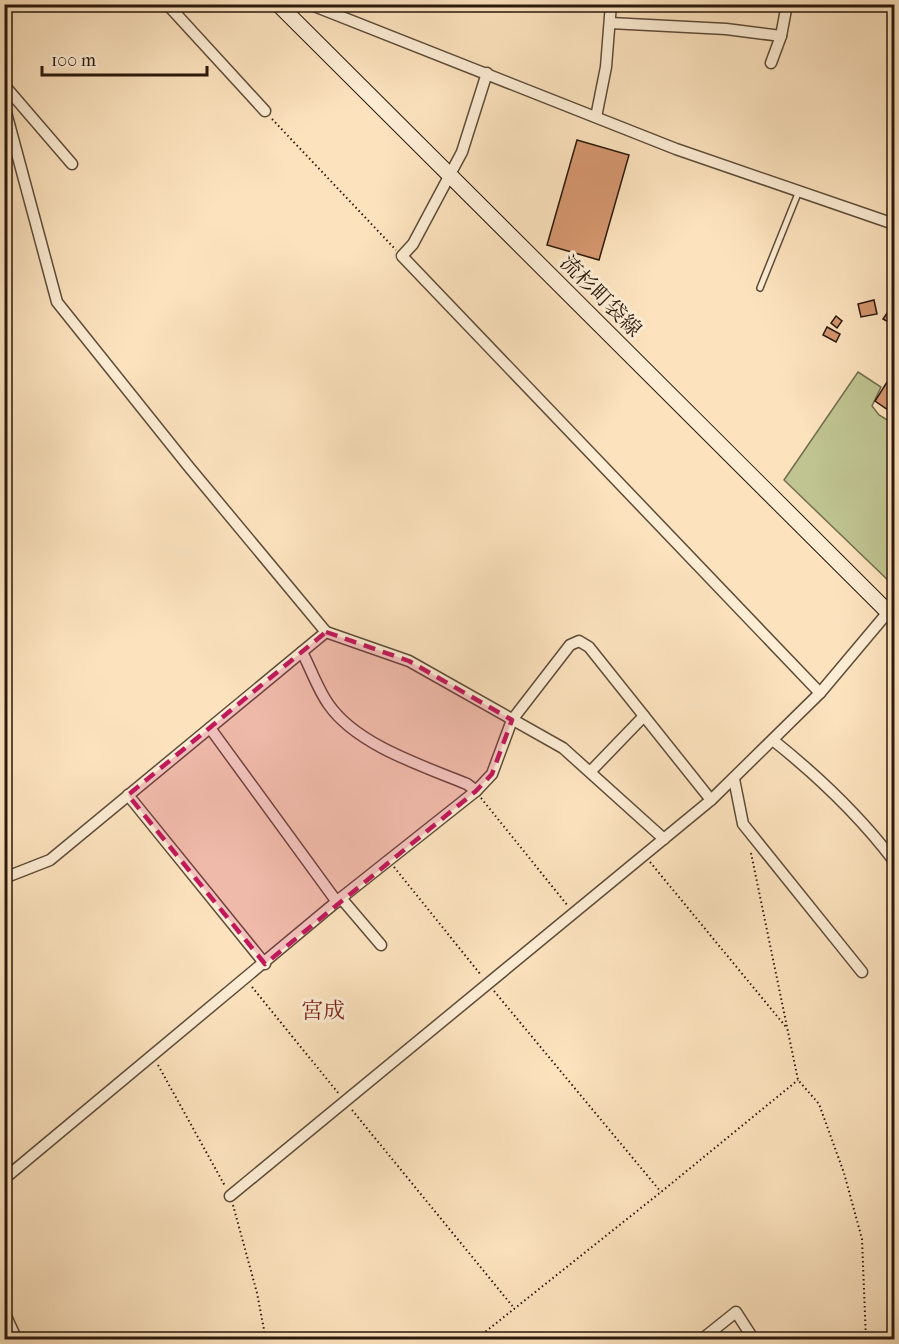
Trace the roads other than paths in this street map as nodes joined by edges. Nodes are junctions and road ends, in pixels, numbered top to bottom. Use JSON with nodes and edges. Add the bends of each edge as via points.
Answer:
{"nodes":[{"id":1,"x":166,"y":4,"type":"edge"},
{"id":2,"x":278,"y":4,"type":"edge"},
{"id":3,"x":309,"y":4,"type":"edge"},
{"id":4,"x":611,"y":4,"type":"edge"},
{"id":5,"x":787,"y":4,"type":"edge"},
{"id":6,"x":610,"y":23,"type":"junction"},
{"id":7,"x":781,"y":36,"type":"junction"},
{"id":8,"x":771,"y":63,"type":"dead end"},
{"id":9,"x":487,"y":73,"type":"junction"},
{"id":10,"x":4,"y":86,"type":"edge"},
{"id":11,"x":4,"y":105,"type":"edge"},
{"id":12,"x":265,"y":111,"type":"road end"},
{"id":13,"x":596,"y":117,"type":"junction"},
{"id":14,"x":72,"y":164,"type":"dead end"},
{"id":15,"x":450,"y":176,"type":"junction"},
{"id":16,"x":799,"y":191,"type":"junction"},
{"id":17,"x":894,"y":224,"type":"edge"},
{"id":18,"x":760,"y":288,"type":"dead end"},
{"id":19,"x":892,"y":611,"type":"edge"},
{"id":20,"x":326,"y":632,"type":"junction"},
{"id":21,"x":302,"y":652,"type":"junction"},
{"id":22,"x":820,"y":693,"type":"junction"},
{"id":23,"x":644,"y":716,"type":"junction"},
{"id":24,"x":512,"y":720,"type":"junction"},
{"id":25,"x":210,"y":728,"type":"junction"},
{"id":26,"x":774,"y":741,"type":"junction"},
{"id":27,"x":591,"y":771,"type":"junction"},
{"id":28,"x":734,"y":779,"type":"junction"},
{"id":29,"x":476,"y":791,"type":"junction"},
{"id":30,"x":128,"y":795,"type":"junction"},
{"id":31,"x":711,"y":800,"type":"junction"},
{"id":32,"x":664,"y":839,"type":"junction"},
{"id":33,"x":894,"y":861,"type":"edge"},
{"id":34,"x":4,"y":878,"type":"edge"},
{"id":35,"x":339,"y":900,"type":"junction"},
{"id":36,"x":381,"y":945,"type":"dead end"},
{"id":37,"x":265,"y":964,"type":"junction"},
{"id":38,"x":862,"y":972,"type":"dead end"},
{"id":39,"x":4,"y":1179,"type":"edge"},
{"id":40,"x":231,"y":1196,"type":"dead end"},
{"id":41,"x":4,"y":1312,"type":"edge"},
{"id":42,"x":17,"y":1340,"type":"edge"},
{"id":43,"x":701,"y":1340,"type":"edge"},
{"id":44,"x":754,"y":1340,"type":"edge"}],
"edges":[{"from":1,"to":12,"type":"street"},
{"from":2,"to":15,"type":"main road","name":"流杉町袋線"},
{"from":3,"to":9,"type":"street"},
{"from":4,"to":6,"type":"street"},
{"from":5,"to":7,"type":"street"},
{"from":6,"to":7,"type":"street"},
{"from":6,"to":13,"type":"street"},
{"from":7,"to":8,"type":"street"},
{"from":9,"to":13,"type":"street"},
{"from":9,"to":15,"type":"street","via":[[462,152]]},
{"from":10,"to":14,"type":"street"},
{"from":11,"to":20,"type":"street","via":[[57,302]]},
{"from":13,"to":16,"type":"street"},
{"from":15,"to":19,"type":"main road","name":"流杉町袋線"},
{"from":15,"to":22,"type":"street","via":[[402,256]]},
{"from":16,"to":17,"type":"street"},
{"from":16,"to":18,"type":"lane"},
{"from":19,"to":22,"type":"street"},
{"from":20,"to":21,"type":"street"},
{"from":20,"to":24,"type":"street","via":[[409,661]]},
{"from":21,"to":25,"type":"street"},
{"from":21,"to":29,"type":"street","via":[[335,713],[383,749]]},
{"from":22,"to":26,"type":"street"},
{"from":23,"to":24,"type":"street","via":[[589,647],[579,641],[570,645]]},
{"from":23,"to":27,"type":"street"},
{"from":23,"to":31,"type":"street"},
{"from":24,"to":27,"type":"street","via":[[563,748]]},
{"from":24,"to":29,"type":"street","via":[[492,774]]},
{"from":25,"to":30,"type":"street"},
{"from":25,"to":35,"type":"street"},
{"from":26,"to":28,"type":"street"},
{"from":26,"to":33,"type":"street","via":[[822,780]]},
{"from":27,"to":32,"type":"street"},
{"from":28,"to":31,"type":"street"},
{"from":28,"to":38,"type":"street","via":[[743,824]]},
{"from":29,"to":35,"type":"street"},
{"from":30,"to":34,"type":"street","via":[[50,860]]},
{"from":30,"to":37,"type":"street"},
{"from":31,"to":32,"type":"street"},
{"from":32,"to":40,"type":"street"},
{"from":35,"to":36,"type":"street"},
{"from":35,"to":37,"type":"street"},
{"from":37,"to":39,"type":"street"},
{"from":41,"to":42,"type":"street"},
{"from":43,"to":44,"type":"street","via":[[736,1312]]}]}
